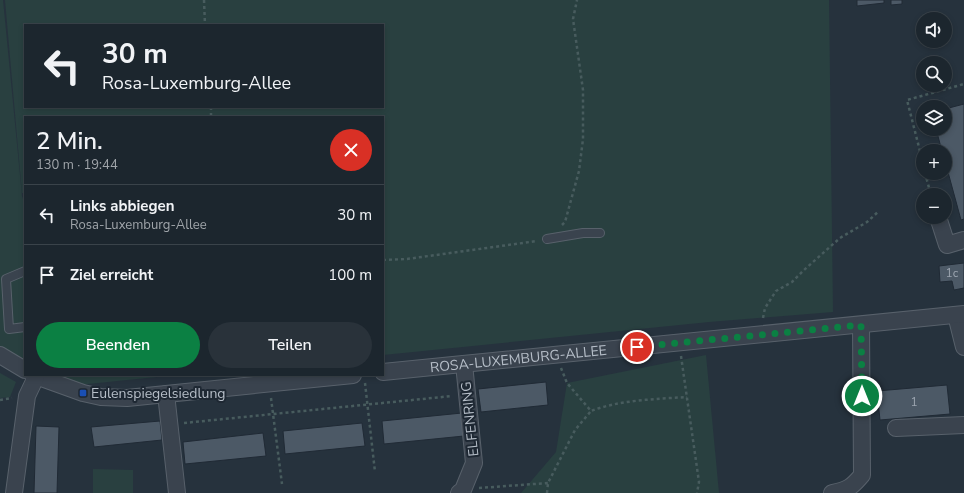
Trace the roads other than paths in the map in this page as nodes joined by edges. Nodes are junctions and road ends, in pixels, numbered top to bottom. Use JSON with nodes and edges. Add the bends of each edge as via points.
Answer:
{"nodes":[{"id":1,"x":940,"y":224,"type":"edge"},
{"id":2,"x":600,"y":233,"type":"dead end"},
{"id":3,"x":547,"y":239,"type":"road end"},
{"id":4,"x":964,"y":240,"type":"edge"},
{"id":5,"x":24,"y":271,"type":"edge"},
{"id":6,"x":960,"y":315,"type":"edge"},
{"id":7,"x":861,"y":325,"type":"junction"},
{"id":8,"x":24,"y":327,"type":"edge"},
{"id":9,"x":964,"y":347,"type":"edge"},
{"id":10,"x":0,"y":354,"type":"edge"},
{"id":11,"x":464,"y":364,"type":"junction"},
{"id":12,"x":24,"y":369,"type":"edge"},
{"id":13,"x":384,"y":372,"type":"edge"},
{"id":14,"x":31,"y":376,"type":"edge"},
{"id":15,"x":36,"y":376,"type":"edge"},
{"id":16,"x":359,"y":378,"type":"edge"},
{"id":17,"x":166,"y":394,"type":"junction"},
{"id":18,"x":964,"y":425,"type":"edge"},
{"id":19,"x":896,"y":428,"type":"dead end"},
{"id":20,"x":461,"y":491,"type":"edge"},
{"id":21,"x":14,"y":493,"type":"edge"},
{"id":22,"x":177,"y":493,"type":"edge"},
{"id":23,"x":832,"y":493,"type":"edge"}],
"edges":[{"from":1,"to":4,"type":"street","via":[[947,245]]},
{"from":2,"to":3,"type":"lane"},
{"from":5,"to":8,"type":"lane","via":[[6,279],[9,329]]},
{"from":6,"to":7,"type":"street","name":"ROSA-LUXEMBURG-ALLEE"},
{"from":6,"to":9,"type":"street"},
{"from":7,"to":11,"type":"street","name":"ROSA-LUXEMBURG-ALLEE"},
{"from":7,"to":23,"type":"street","via":[[862,474],[854,485],[844,491]]},
{"from":10,"to":12,"type":"street"},
{"from":11,"to":13,"type":"street","name":"ROSA-LUXEMBURG-ALLEE"},
{"from":11,"to":20,"type":"street","name":"ELFENRING","via":[[474,463]]},
{"from":14,"to":21,"type":"street"},
{"from":15,"to":17,"type":"street","via":[[83,394],[101,397],[127,398]]},
{"from":16,"to":17,"type":"street","via":[[269,383]]},
{"from":17,"to":22,"type":"street"},
{"from":18,"to":19,"type":"street"}]}
